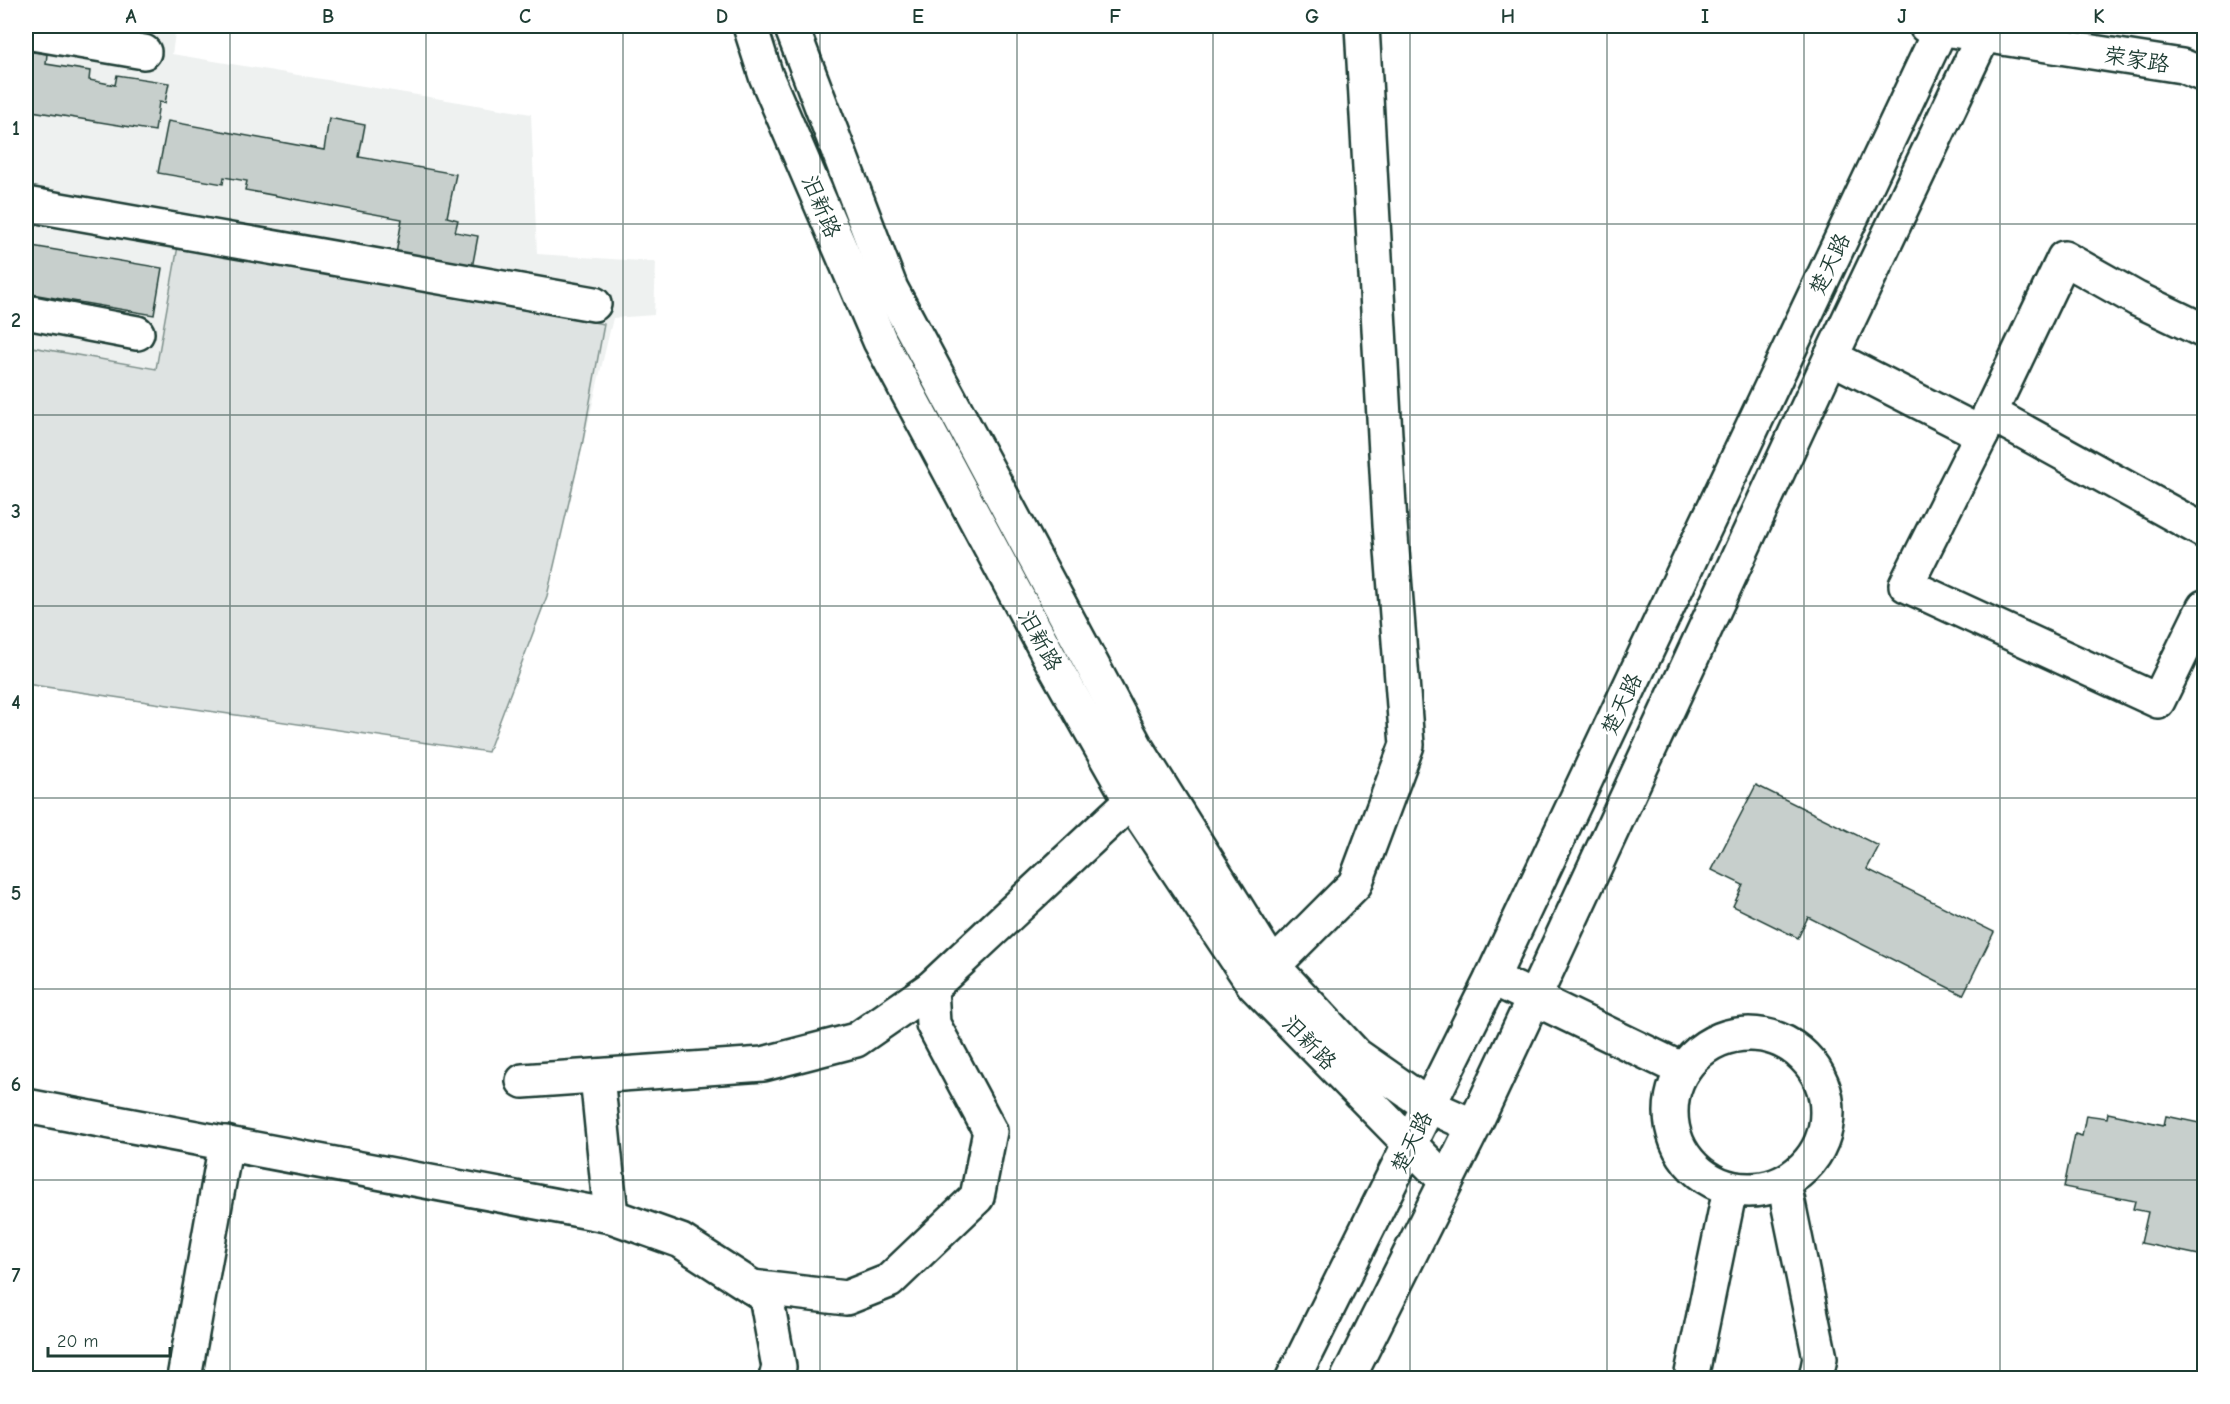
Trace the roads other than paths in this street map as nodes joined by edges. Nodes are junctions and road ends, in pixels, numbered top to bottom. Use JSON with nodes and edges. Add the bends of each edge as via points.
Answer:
{"nodes":[{"id":1,"x":750,"y":26,"type":"edge"},
{"id":2,"x":791,"y":26,"type":"edge"},
{"id":3,"x":1362,"y":26,"type":"edge"},
{"id":4,"x":1936,"y":27,"type":"edge"},
{"id":5,"x":1986,"y":30,"type":"edge"},
{"id":6,"x":26,"y":32,"type":"edge"},
{"id":7,"x":144,"y":52,"type":"dead end"},
{"id":8,"x":2205,"y":75,"type":"edge"},
{"id":9,"x":26,"y":204,"type":"edge"},
{"id":10,"x":594,"y":304,"type":"dead end"},
{"id":11,"x":26,"y":312,"type":"edge"},
{"id":12,"x":2205,"y":331,"type":"edge"},
{"id":13,"x":137,"y":333,"type":"dead end"},
{"id":14,"x":1831,"y":357,"type":"junction"},
{"id":15,"x":1986,"y":423,"type":"junction"},
{"id":16,"x":2205,"y":531,"type":"edge"},
{"id":17,"x":2205,"y":607,"type":"edge"},
{"id":18,"x":1164,"y":793,"type":"junction"},
{"id":19,"x":1131,"y":801,"type":"junction"},
{"id":20,"x":1263,"y":976,"type":"junction"},
{"id":21,"x":1491,"y":978,"type":"junction"},
{"id":22,"x":931,"y":988,"type":"junction"},
{"id":23,"x":1534,"y":998,"type":"junction"},
{"id":24,"x":1683,"y":1070,"type":"junction"},
{"id":25,"x":597,"y":1076,"type":"junction"},
{"id":26,"x":523,"y":1081,"type":"dead end"},
{"id":27,"x":26,"y":1106,"type":"edge"},
{"id":28,"x":1429,"y":1106,"type":"junction"},
{"id":29,"x":1474,"y":1126,"type":"junction"},
{"id":30,"x":226,"y":1143,"type":"junction"},
{"id":31,"x":1410,"y":1146,"type":"junction"},
{"id":32,"x":1446,"y":1181,"type":"junction"},
{"id":33,"x":1784,"y":1183,"type":"junction"},
{"id":34,"x":1730,"y":1189,"type":"junction"},
{"id":35,"x":611,"y":1216,"type":"junction"},
{"id":36,"x":752,"y":1287,"type":"junction"},
{"id":37,"x":184,"y":1378,"type":"edge"},
{"id":38,"x":777,"y":1378,"type":"edge"},
{"id":39,"x":1293,"y":1378,"type":"edge"},
{"id":40,"x":1348,"y":1378,"type":"edge"},
{"id":41,"x":1691,"y":1378,"type":"edge"},
{"id":42,"x":1816,"y":1378,"type":"edge"}],
"edges":[{"from":1,"to":19,"type":"street","name":"汨新路","via":[[766,76],[880,341]]},
{"from":2,"to":18,"type":"street","via":[[891,289]]},
{"from":3,"to":20,"type":"street","via":[[1407,745],[1355,884]]},
{"from":4,"to":5,"type":"street","name":"荣家路"},
{"from":4,"to":21,"type":"street","name":"楚天路"},
{"from":5,"to":8,"type":"street","name":"荣家路","via":[[2182,66]]},
{"from":5,"to":14,"type":"street","name":"楚天路"},
{"from":6,"to":7,"type":"street"},
{"from":9,"to":10,"type":"street"},
{"from":11,"to":13,"type":"street"},
{"from":12,"to":15,"type":"street","via":[[2064,258]]},
{"from":14,"to":15,"type":"street"},
{"from":14,"to":23,"type":"street","name":"楚天路"},
{"from":15,"to":16,"type":"street"},
{"from":15,"to":17,"type":"street","via":[[1906,585],[2158,701]]},
{"from":18,"to":19,"type":"street"},
{"from":18,"to":20,"type":"street"},
{"from":19,"to":20,"type":"street","name":"汨新路"},
{"from":19,"to":22,"type":"street"},
{"from":20,"to":28,"type":"street","via":[[1356,1055]]},
{"from":20,"to":31,"type":"street","name":"汨新路"},
{"from":21,"to":23,"type":"street"},
{"from":21,"to":28,"type":"street","name":"楚天路"},
{"from":22,"to":25,"type":"street","via":[[856,1040],[763,1064]]},
{"from":22,"to":36,"type":"street","via":[[933,1024],[990,1131],[977,1197],[889,1281],[846,1298]]},
{"from":23,"to":24,"type":"street"},
{"from":23,"to":29,"type":"street","name":"楚天路"},
{"from":24,"to":33,"type":"street","via":[[1700,1051],[1721,1039],[1745,1034],[1770,1036],[1795,1048],[1814,1067],[1827,1101],[1828,1119],[1822,1145],[1806,1167]]},
{"from":24,"to":34,"type":"street","via":[[1673,1092],[1671,1109],[1676,1142],[1707,1179]]},
{"from":25,"to":26,"type":"street"},
{"from":25,"to":35,"type":"street"},
{"from":27,"to":30,"type":"street"},
{"from":28,"to":29,"type":"street"},
{"from":28,"to":31,"type":"street","name":"楚天路"},
{"from":29,"to":32,"type":"street","name":"楚天路"},
{"from":30,"to":35,"type":"street"},
{"from":30,"to":37,"type":"street"},
{"from":31,"to":32,"type":"street","name":"汨新路"},
{"from":31,"to":39,"type":"street","name":"楚天路"},
{"from":32,"to":40,"type":"street","name":"楚天路"},
{"from":33,"to":34,"type":"street","via":[[1758,1191]]},
{"from":33,"to":42,"type":"street","via":[[1820,1358]]},
{"from":34,"to":41,"type":"street"},
{"from":35,"to":36,"type":"street","via":[[681,1241]]},
{"from":36,"to":38,"type":"street","via":[[766,1296],[779,1367]]}]}
